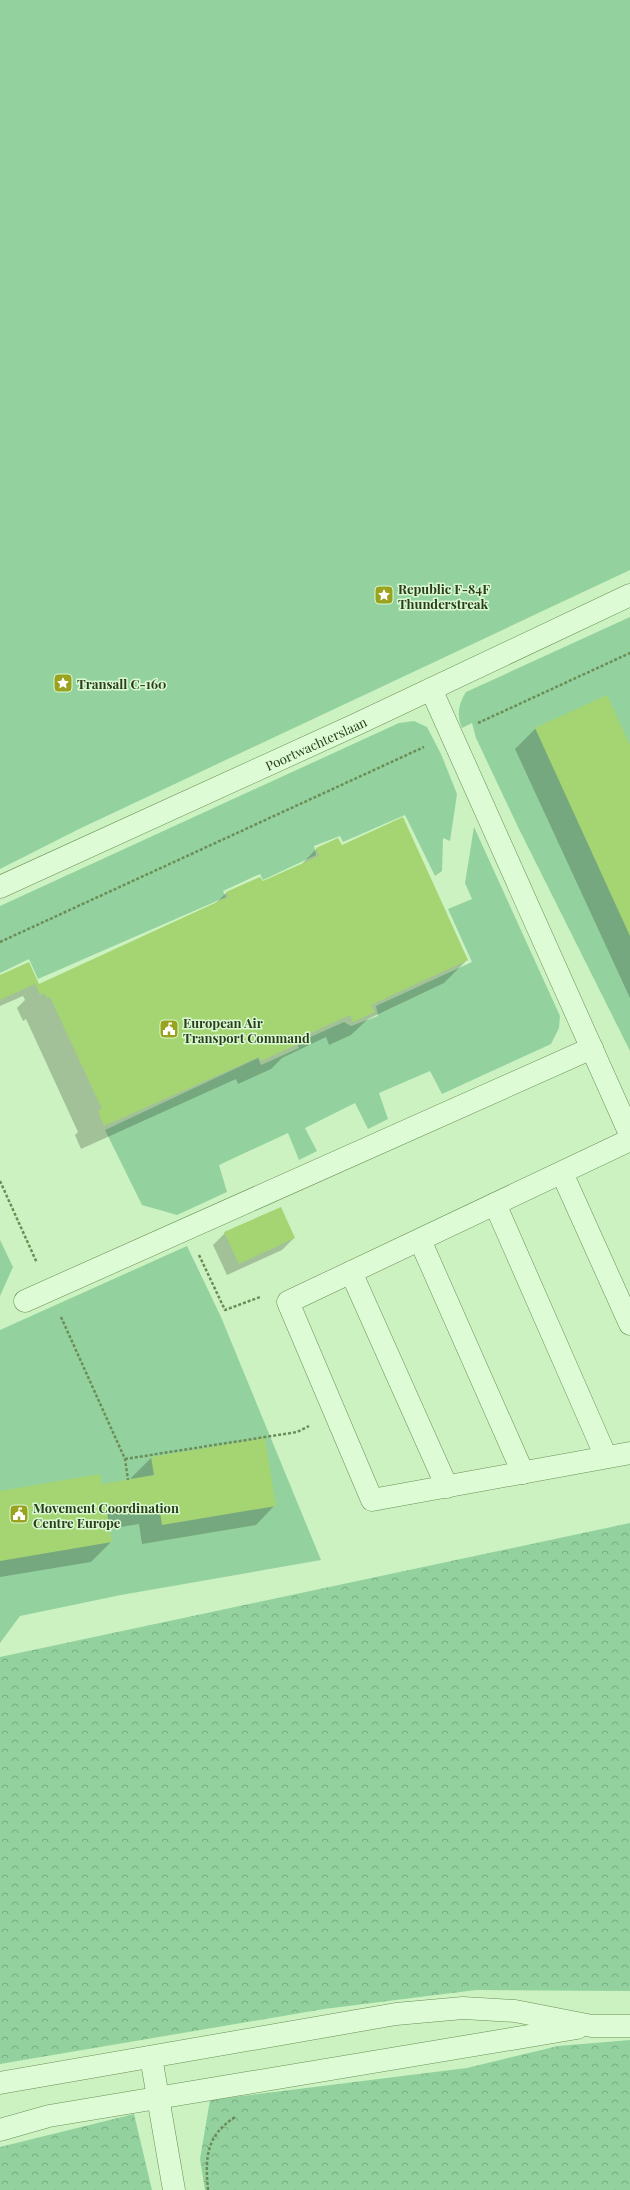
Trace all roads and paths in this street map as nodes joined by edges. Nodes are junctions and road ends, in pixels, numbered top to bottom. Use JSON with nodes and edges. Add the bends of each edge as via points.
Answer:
{"nodes":[{"id":1,"x":630,"y":595,"type":"edge"},
{"id":2,"x":630,"y":653,"type":"edge"},
{"id":3,"x":431,"y":689,"type":"junction"},
{"id":4,"x":452,"y":735,"type":"junction"},
{"id":5,"x":0,"y":887,"type":"edge"},
{"id":6,"x":0,"y":942,"type":"edge"},
{"id":7,"x":592,"y":1048,"type":"junction"},
{"id":8,"x":630,"y":1134,"type":"edge"},
{"id":9,"x":630,"y":1140,"type":"edge"},
{"id":10,"x":562,"y":1173,"type":"junction"},
{"id":11,"x":0,"y":1181,"type":"edge"},
{"id":12,"x":495,"y":1204,"type":"junction"},
{"id":13,"x":187,"y":1229,"type":"junction"},
{"id":14,"x":420,"y":1240,"type":"junction"},
{"id":15,"x":351,"y":1272,"type":"junction"},
{"id":16,"x":49,"y":1290,"type":"junction"},
{"id":17,"x":25,"y":1301,"type":"dead end"},
{"id":18,"x":288,"y":1302,"type":"junction"},
{"id":19,"x":630,"y":1324,"type":"edge"},
{"id":20,"x":336,"y":1415,"type":"junction"},
{"id":21,"x":630,"y":1453,"type":"edge"},
{"id":22,"x":606,"y":1457,"type":"junction"},
{"id":23,"x":125,"y":1459,"type":"junction"},
{"id":24,"x":523,"y":1473,"type":"junction"},
{"id":25,"x":128,"y":1480,"type":"dead end"},
{"id":26,"x":447,"y":1486,"type":"junction"},
{"id":27,"x":592,"y":2026,"type":"junction"},
{"id":28,"x":630,"y":2026,"type":"edge"},
{"id":29,"x":151,"y":2057,"type":"junction"},
{"id":30,"x":0,"y":2083,"type":"edge"},
{"id":31,"x":158,"y":2098,"type":"junction"},
{"id":32,"x":0,"y":2130,"type":"edge"},
{"id":33,"x":174,"y":2190,"type":"edge"}],
"edges":[{"from":1,"to":3,"type":"lane","name":"Poortwachterslaan"},
{"from":2,"to":4,"type":"path"},
{"from":3,"to":4,"type":"lane"},
{"from":3,"to":5,"type":"lane","name":"Poortwachterslaan"},
{"from":4,"to":6,"type":"path"},
{"from":4,"to":7,"type":"lane"},
{"from":7,"to":8,"type":"lane"},
{"from":7,"to":13,"type":"lane"},
{"from":9,"to":10,"type":"lane"},
{"from":10,"to":12,"type":"lane"},
{"from":10,"to":19,"type":"lane"},
{"from":11,"to":16,"type":"path"},
{"from":12,"to":14,"type":"lane"},
{"from":12,"to":22,"type":"lane"},
{"from":13,"to":16,"type":"lane"},
{"from":13,"to":18,"type":"path","via":[[225,1310],[257,1296]]},
{"from":14,"to":15,"type":"lane"},
{"from":14,"to":24,"type":"lane"},
{"from":15,"to":18,"type":"lane"},
{"from":15,"to":26,"type":"lane"},
{"from":16,"to":17,"type":"lane"},
{"from":16,"to":23,"type":"path"},
{"from":18,"to":20,"type":"lane"},
{"from":20,"to":23,"type":"path","via":[[297,1432]]},
{"from":20,"to":26,"type":"lane","via":[[372,1500]]},
{"from":21,"to":22,"type":"lane"},
{"from":22,"to":24,"type":"lane"},
{"from":23,"to":25,"type":"path"},
{"from":24,"to":26,"type":"lane"},
{"from":27,"to":28,"type":"lane"},
{"from":27,"to":29,"type":"lane","via":[[515,2011],[463,2008],[396,2014]]},
{"from":27,"to":31,"type":"lane"},
{"from":29,"to":30,"type":"lane"},
{"from":29,"to":31,"type":"lane"},
{"from":31,"to":32,"type":"lane","via":[[49,2116]]},
{"from":31,"to":33,"type":"lane"}]}
